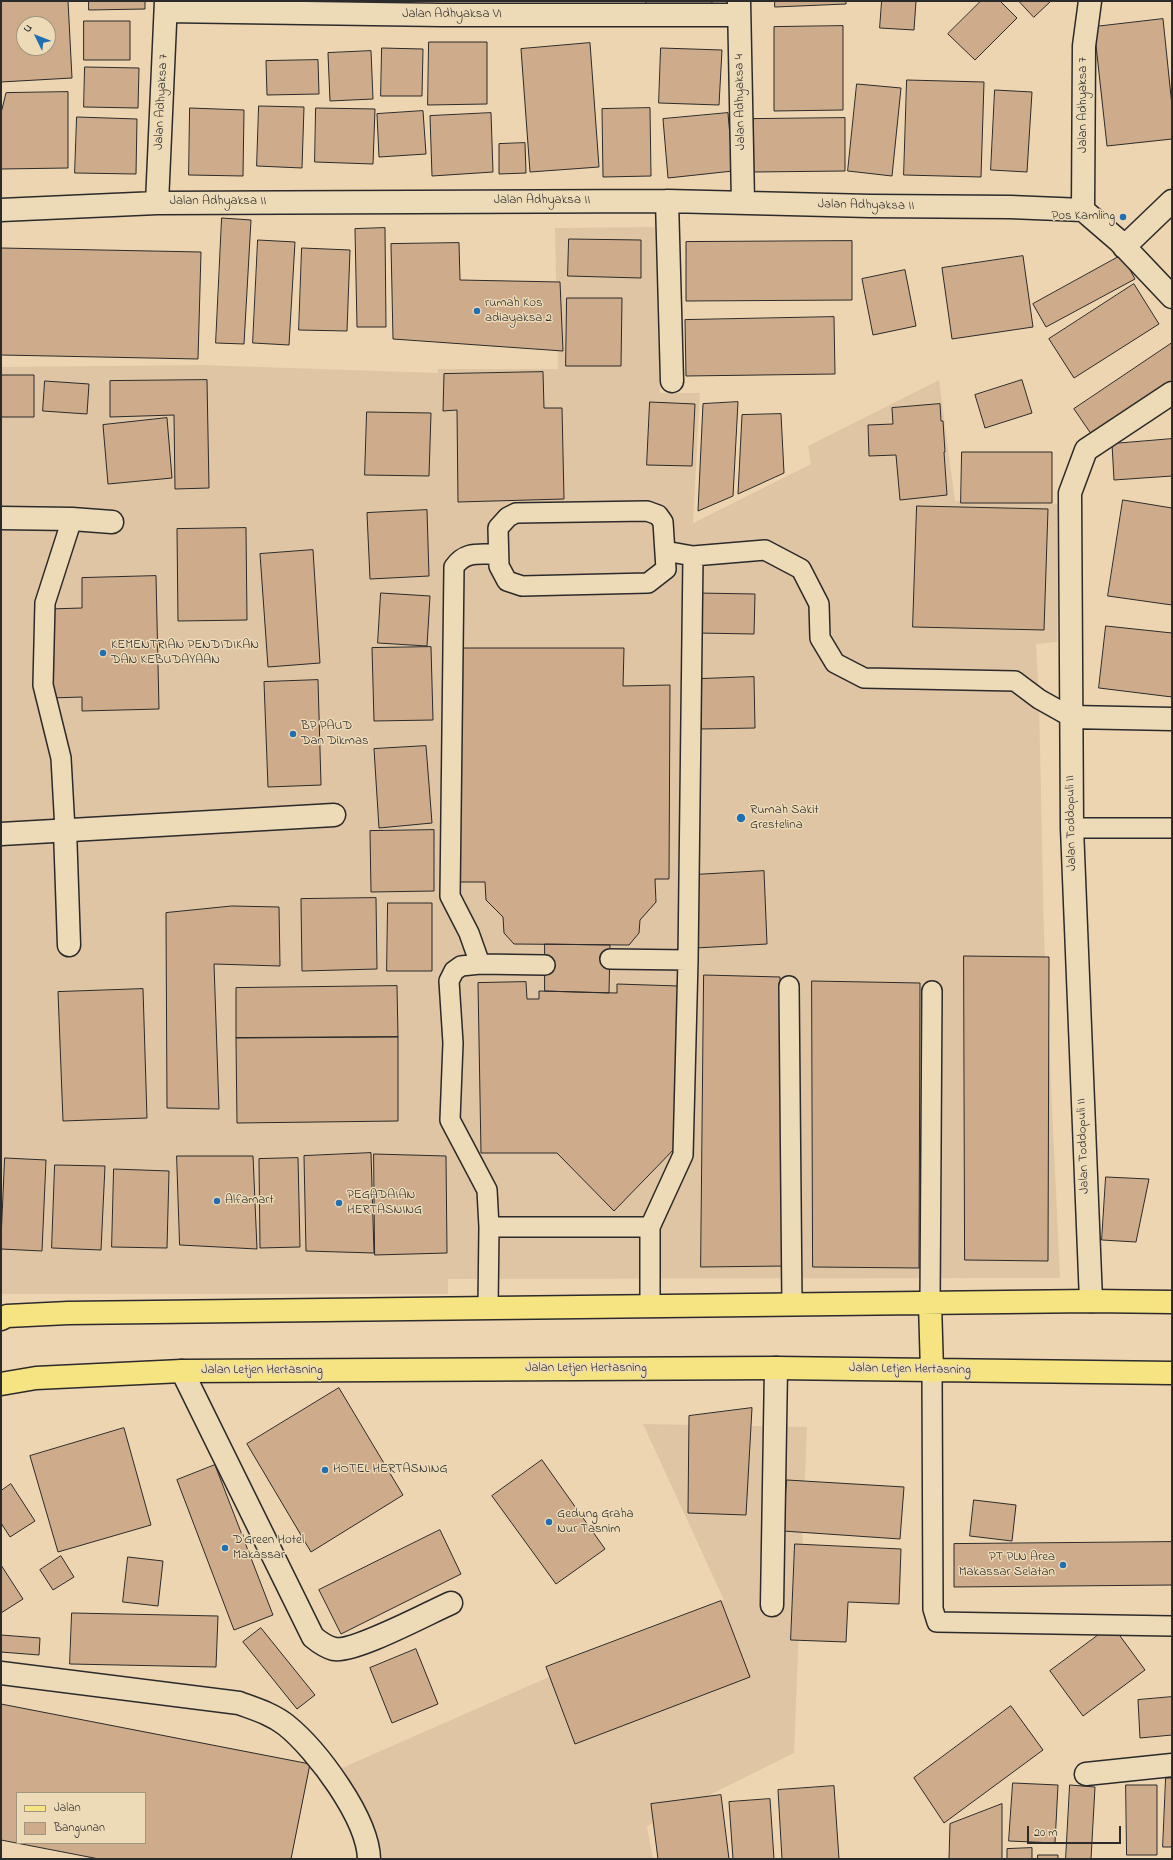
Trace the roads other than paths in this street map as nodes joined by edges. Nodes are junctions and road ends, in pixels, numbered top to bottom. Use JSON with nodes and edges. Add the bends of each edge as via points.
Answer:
{"nodes":[{"id":1,"x":1090,"y":1,"type":"edge"},
{"id":2,"x":166,"y":6,"type":"edge"},
{"id":3,"x":739,"y":8,"type":"edge"},
{"id":4,"x":667,"y":201,"type":"junction"},
{"id":5,"x":1172,"y":201,"type":"edge"},
{"id":6,"x":743,"y":202,"type":"junction"},
{"id":7,"x":157,"y":203,"type":"junction"},
{"id":8,"x":1,"y":210,"type":"edge"},
{"id":9,"x":1083,"y":210,"type":"junction"},
{"id":10,"x":1124,"y":247,"type":"junction"},
{"id":11,"x":1172,"y":297,"type":"edge"},
{"id":12,"x":672,"y":381,"type":"dead end"},
{"id":13,"x":1172,"y":394,"type":"edge"},
{"id":14,"x":1,"y":518,"type":"edge"},
{"id":15,"x":72,"y":519,"type":"junction"},
{"id":16,"x":112,"y":522,"type":"dead end"},
{"id":17,"x":665,"y":551,"type":"junction"},
{"id":18,"x":498,"y":554,"type":"junction"},
{"id":19,"x":693,"y":556,"type":"junction"},
{"id":20,"x":1071,"y":717,"type":"junction"},
{"id":21,"x":1172,"y":719,"type":"edge"},
{"id":22,"x":334,"y":815,"type":"dead end"},
{"id":23,"x":1072,"y":828,"type":"junction"},
{"id":24,"x":1172,"y":828,"type":"edge"},
{"id":25,"x":65,"y":830,"type":"junction"},
{"id":26,"x":1,"y":834,"type":"edge"},
{"id":27,"x":69,"y":945,"type":"dead end"},
{"id":28,"x":610,"y":959,"type":"dead end"},
{"id":29,"x":688,"y":960,"type":"junction"},
{"id":30,"x":480,"y":964,"type":"junction"},
{"id":31,"x":545,"y":966,"type":"dead end"},
{"id":32,"x":789,"y":986,"type":"dead end"},
{"id":33,"x":932,"y":991,"type":"dead end"},
{"id":34,"x":489,"y":1227,"type":"junction"},
{"id":35,"x":650,"y":1227,"type":"junction"},
{"id":36,"x":1090,"y":1300,"type":"junction"},
{"id":37,"x":1172,"y":1302,"type":"edge"},
{"id":38,"x":930,"y":1303,"type":"junction"},
{"id":39,"x":792,"y":1305,"type":"junction"},
{"id":40,"x":650,"y":1306,"type":"junction"},
{"id":41,"x":488,"y":1307,"type":"junction"},
{"id":42,"x":1,"y":1319,"type":"edge"},
{"id":43,"x":776,"y":1368,"type":"junction"},
{"id":44,"x":182,"y":1371,"type":"junction"},
{"id":45,"x":932,"y":1371,"type":"junction"},
{"id":46,"x":1172,"y":1373,"type":"edge"},
{"id":47,"x":1,"y":1384,"type":"edge"},
{"id":48,"x":451,"y":1603,"type":"dead end"},
{"id":49,"x":772,"y":1605,"type":"dead end"},
{"id":50,"x":1172,"y":1626,"type":"edge"},
{"id":51,"x":1,"y":1673,"type":"edge"},
{"id":52,"x":1172,"y":1765,"type":"edge"},
{"id":53,"x":1086,"y":1774,"type":"dead end"},
{"id":54,"x":369,"y":1859,"type":"edge"}],
"edges":[{"from":1,"to":9,"type":"street","name":"Jalan Adhyaksa 7","via":[[1084,46]]},
{"from":2,"to":3,"type":"street","name":"Jalan Adhyaksa VI","via":[[442,15]]},
{"from":2,"to":7,"type":"street","name":"Jalan Adhyaksa 7"},
{"from":3,"to":6,"type":"street","name":"Jalan Adhyaksa 4"},
{"from":4,"to":6,"type":"street","name":"Jalan Adhyaksa II"},
{"from":4,"to":7,"type":"street","name":"Jalan Adhyaksa II"},
{"from":4,"to":12,"type":"street"},
{"from":5,"to":10,"type":"street"},
{"from":6,"to":9,"type":"street","name":"Jalan Adhyaksa II"},
{"from":7,"to":8,"type":"street","name":"Jalan Adhyaksa II"},
{"from":9,"to":10,"type":"street"},
{"from":10,"to":11,"type":"street"},
{"from":13,"to":20,"type":"street","name":"Jalan Toddopuli II","via":[[1086,450],[1070,492]]},
{"from":14,"to":15,"type":"street"},
{"from":15,"to":16,"type":"street"},
{"from":15,"to":25,"type":"lane","via":[[45,603],[42,686],[61,758]]},
{"from":17,"to":18,"type":"lane","via":[[666,569],[648,583],[522,586],[507,581],[499,566]]},
{"from":17,"to":18,"type":"lane","via":[[663,522],[658,515],[647,511],[516,513],[508,517],[498,528]]},
{"from":17,"to":19,"type":"lane"},
{"from":18,"to":30,"type":"lane","via":[[468,555],[459,559],[454,567],[450,896],[469,933]]},
{"from":19,"to":20,"type":"lane","via":[[765,550],[801,569],[819,604],[820,638],[835,663],[864,678],[1015,681],[1039,699]]},
{"from":19,"to":29,"type":"lane"},
{"from":20,"to":21,"type":"street"},
{"from":20,"to":23,"type":"street","name":"Jalan Toddopuli II"},
{"from":22,"to":25,"type":"street"},
{"from":23,"to":24,"type":"lane"},
{"from":23,"to":36,"type":"street","name":"Jalan Toddopuli II"},
{"from":25,"to":26,"type":"street"},
{"from":25,"to":27,"type":"street"},
{"from":28,"to":29,"type":"lane"},
{"from":29,"to":35,"type":"lane","via":[[683,1155]]},
{"from":30,"to":31,"type":"lane"},
{"from":30,"to":34,"type":"lane","via":[[461,966],[454,971],[449,981],[453,1043],[450,1120],[487,1190]]},
{"from":32,"to":39,"type":"lane"},
{"from":33,"to":38,"type":"lane"},
{"from":34,"to":35,"type":"lane"},
{"from":34,"to":41,"type":"lane"},
{"from":35,"to":40,"type":"lane"},
{"from":36,"to":37,"type":"main road"},
{"from":36,"to":38,"type":"main road"},
{"from":38,"to":39,"type":"main road"},
{"from":38,"to":45,"type":"main road"},
{"from":39,"to":40,"type":"main road"},
{"from":40,"to":41,"type":"main road"},
{"from":41,"to":42,"type":"main road","via":[[68,1313],[7,1316]]},
{"from":43,"to":44,"type":"main road","name":"Jalan Letjen Hertasning"},
{"from":43,"to":45,"type":"main road","name":"Jalan Letjen Hertasning"},
{"from":43,"to":49,"type":"street"},
{"from":44,"to":47,"type":"main road","name":"Jalan Letjen Hertasning","via":[[36,1378]]},
{"from":44,"to":48,"type":"street","via":[[313,1636],[320,1643],[335,1649],[357,1647]]},
{"from":45,"to":46,"type":"main road","name":"Jalan Letjen Hertasning"},
{"from":45,"to":50,"type":"lane","via":[[933,1608],[938,1622]]},
{"from":51,"to":54,"type":"street","via":[[239,1703],[268,1714],[285,1724],[301,1739],[338,1786],[359,1821]]},
{"from":52,"to":53,"type":"street"}]}
